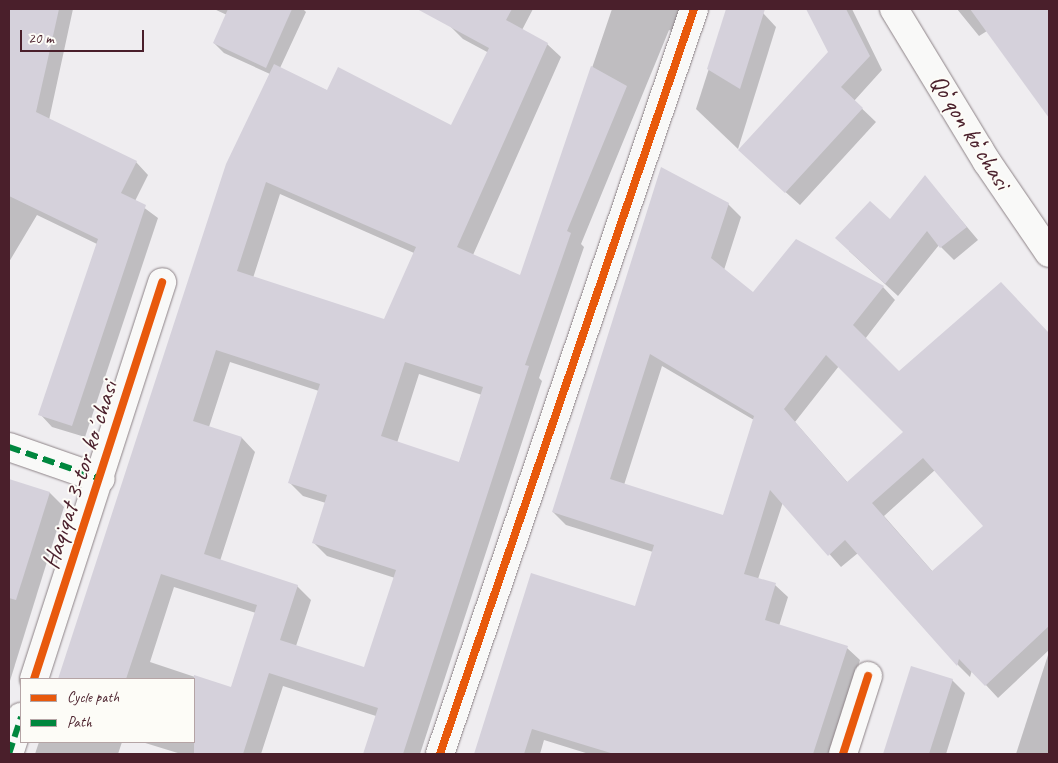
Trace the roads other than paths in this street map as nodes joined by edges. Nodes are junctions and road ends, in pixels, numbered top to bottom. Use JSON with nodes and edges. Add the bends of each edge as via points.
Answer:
{"nodes":[{"id":1,"x":694,"y":9,"type":"edge"},
{"id":2,"x":894,"y":9,"type":"edge"},
{"id":3,"x":1048,"y":247,"type":"edge"},
{"id":4,"x":162,"y":282,"type":"dead end"},
{"id":5,"x":9,"y":447,"type":"edge"},
{"id":6,"x":101,"y":479,"type":"junction"},
{"id":7,"x":868,"y":676,"type":"dead end"},
{"id":8,"x":34,"y":678,"type":"edge"},
{"id":9,"x":20,"y":720,"type":"edge"},
{"id":10,"x":9,"y":754,"type":"edge"},
{"id":11,"x":440,"y":754,"type":"edge"},
{"id":12,"x":843,"y":754,"type":"edge"}],
"edges":[{"from":1,"to":11,"type":"street"},
{"from":2,"to":3,"type":"street","name":"Qoʻqon koʻchasi","via":[[987,162]]},
{"from":4,"to":6,"type":"street","name":"Haqiqat 3-tor koʼchasi"},
{"from":5,"to":6,"type":"street"},
{"from":6,"to":8,"type":"street","name":"Haqiqat 3-tor koʼchasi"},
{"from":7,"to":12,"type":"street"},
{"from":9,"to":10,"type":"street"}]}
